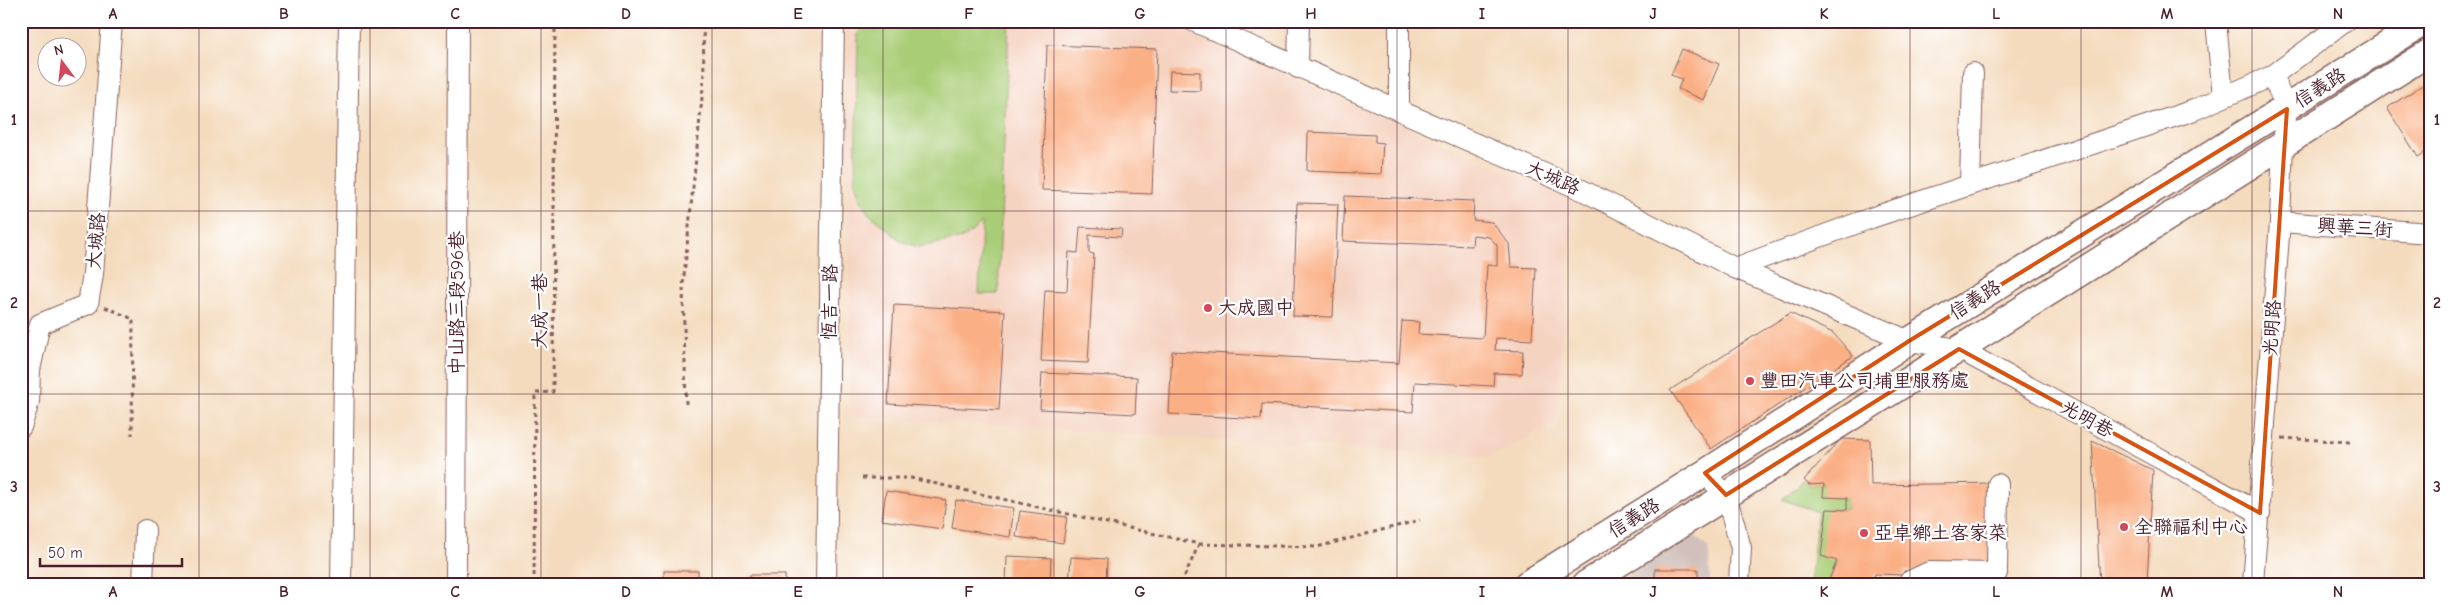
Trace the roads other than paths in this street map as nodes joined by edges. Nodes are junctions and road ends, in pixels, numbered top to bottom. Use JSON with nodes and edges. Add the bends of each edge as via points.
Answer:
{"nodes":[{"id":1,"x":112,"y":21,"type":"edge"},
{"id":2,"x":349,"y":21,"type":"edge"},
{"id":3,"x":458,"y":21,"type":"edge"},
{"id":4,"x":834,"y":21,"type":"edge"},
{"id":5,"x":1299,"y":21,"type":"edge"},
{"id":6,"x":1399,"y":21,"type":"edge"},
{"id":7,"x":2216,"y":21,"type":"edge"},
{"id":8,"x":2346,"y":21,"type":"edge"},
{"id":9,"x":2426,"y":21,"type":"edge"},
{"id":10,"x":1200,"y":22,"type":"edge"},
{"id":11,"x":2430,"y":52,"type":"edge"},
{"id":12,"x":1298,"y":68,"type":"junction"},
{"id":13,"x":1973,"y":73,"type":"dead end"},
{"id":14,"x":2272,"y":76,"type":"junction"},
{"id":15,"x":2223,"y":97,"type":"junction"},
{"id":16,"x":1399,"y":109,"type":"junction"},
{"id":17,"x":2287,"y":109,"type":"junction"},
{"id":18,"x":2283,"y":143,"type":"junction"},
{"id":19,"x":1970,"y":185,"type":"junction"},
{"id":20,"x":2280,"y":222,"type":"junction"},
{"id":21,"x":2430,"y":233,"type":"edge"},
{"id":22,"x":1735,"y":268,"type":"junction"},
{"id":23,"x":1909,"y":341,"type":"junction"},
{"id":24,"x":1959,"y":349,"type":"junction"},
{"id":25,"x":21,"y":427,"type":"edge"},
{"id":26,"x":1705,"y":473,"type":"junction"},
{"id":27,"x":1998,"y":484,"type":"dead end"},
{"id":28,"x":1726,"y":495,"type":"junction"},
{"id":29,"x":2260,"y":513,"type":"junction"},
{"id":30,"x":145,"y":530,"type":"dead end"},
{"id":31,"x":143,"y":584,"type":"edge"},
{"id":32,"x":341,"y":584,"type":"edge"},
{"id":33,"x":456,"y":584,"type":"edge"},
{"id":34,"x":826,"y":584,"type":"edge"},
{"id":35,"x":1527,"y":584,"type":"edge"},
{"id":36,"x":1586,"y":584,"type":"edge"},
{"id":37,"x":1738,"y":584,"type":"edge"},
{"id":38,"x":1910,"y":584,"type":"edge"},
{"id":39,"x":2253,"y":584,"type":"edge"}],
"edges":[{"from":1,"to":25,"type":"street","name":"大城路","via":[[88,304],[40,324],[30,370],[29,402]]},
{"from":2,"to":32,"type":"street"},
{"from":3,"to":33,"type":"street","name":"中山路三段596巷"},
{"from":4,"to":34,"type":"street","name":"恆吉一路"},
{"from":5,"to":12,"type":"street"},
{"from":6,"to":16,"type":"street"},
{"from":7,"to":15,"type":"street"},
{"from":8,"to":14,"type":"street"},
{"from":9,"to":17,"type":"main road","name":"信義路"},
{"from":10,"to":12,"type":"street","name":"大城路"},
{"from":11,"to":18,"type":"main road","name":"信義路"},
{"from":12,"to":16,"type":"street","name":"大城路"},
{"from":13,"to":19,"type":"street"},
{"from":14,"to":15,"type":"street"},
{"from":14,"to":17,"type":"street"},
{"from":15,"to":19,"type":"street","via":[[2194,110]]},
{"from":16,"to":22,"type":"street","name":"大城路","via":[[1582,190]]},
{"from":17,"to":18,"type":"street","name":"光明路"},
{"from":17,"to":23,"type":"main road","name":"信義路"},
{"from":18,"to":20,"type":"street","name":"光明路"},
{"from":18,"to":24,"type":"main road","name":"信義路"},
{"from":19,"to":22,"type":"street"},
{"from":20,"to":21,"type":"street","name":"興華三街"},
{"from":20,"to":29,"type":"street","name":"光明路"},
{"from":22,"to":23,"type":"street","name":"大城路"},
{"from":23,"to":24,"type":"street","name":"光明巷"},
{"from":23,"to":26,"type":"main road","name":"信義路"},
{"from":24,"to":28,"type":"main road","name":"信義路"},
{"from":24,"to":29,"type":"street","name":"光明巷"},
{"from":26,"to":28,"type":"street"},
{"from":26,"to":35,"type":"main road","name":"信義路"},
{"from":27,"to":38,"type":"street","via":[[1997,573],[1929,572],[1910,581]]},
{"from":28,"to":36,"type":"main road","name":"信義路"},
{"from":28,"to":37,"type":"street","via":[[1742,548]]},
{"from":29,"to":39,"type":"street","name":"光明路"},
{"from":30,"to":31,"type":"street"}]}
